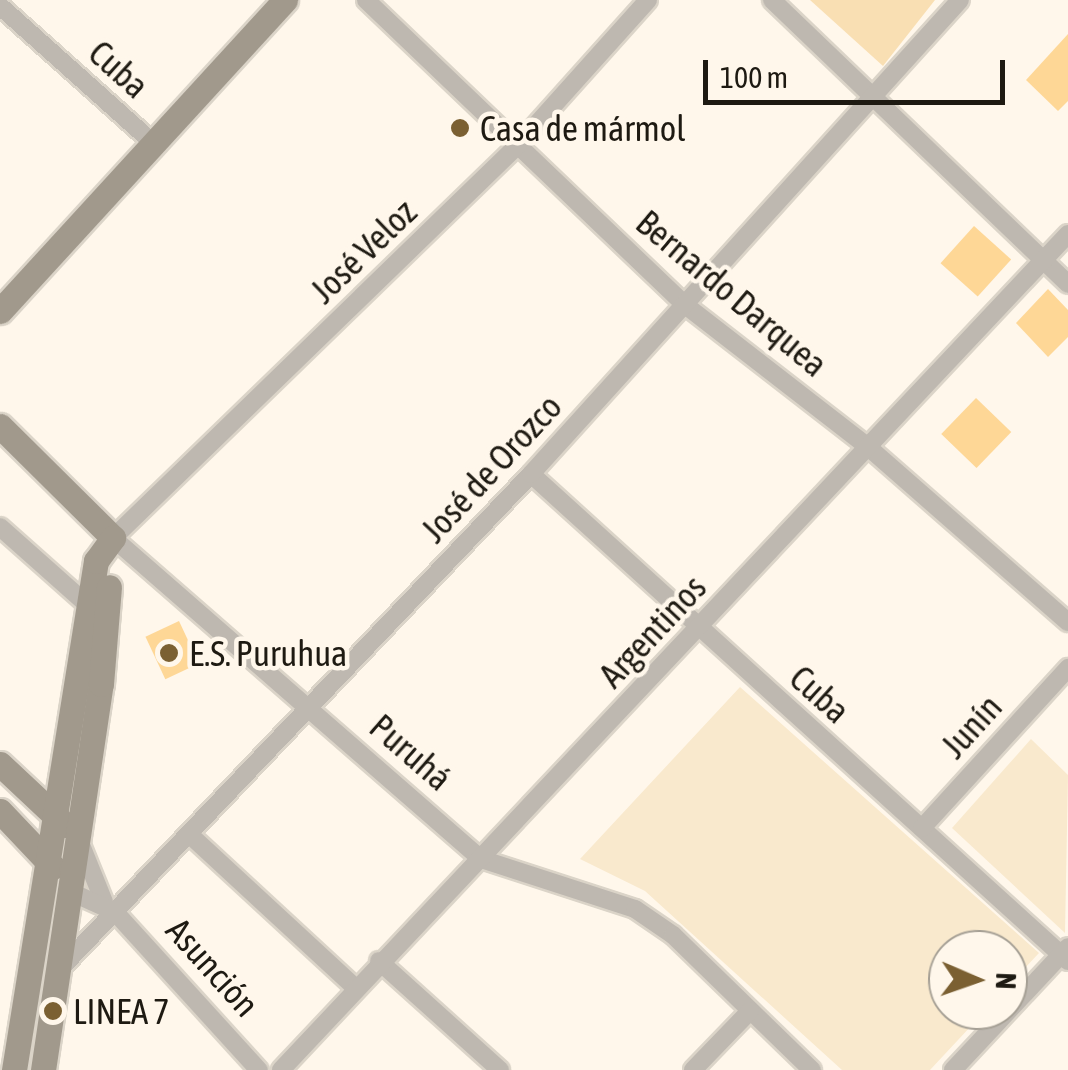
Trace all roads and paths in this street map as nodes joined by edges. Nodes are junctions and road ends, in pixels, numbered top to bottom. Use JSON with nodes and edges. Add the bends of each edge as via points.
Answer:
{"nodes":[{"id":1,"x":285,"y":0,"type":"edge"},
{"id":2,"x":366,"y":0,"type":"edge"},
{"id":3,"x":648,"y":0,"type":"edge"},
{"id":4,"x":772,"y":0,"type":"edge"},
{"id":5,"x":960,"y":0,"type":"edge"},
{"id":6,"x":0,"y":6,"type":"edge"},
{"id":7,"x":870,"y":97,"type":"junction"},
{"id":8,"x":152,"y":140,"type":"junction"},
{"id":9,"x":518,"y":145,"type":"junction"},
{"id":10,"x":1068,"y":234,"type":"edge"},
{"id":11,"x":1042,"y":261,"type":"junction"},
{"id":12,"x":1068,"y":284,"type":"edge"},
{"id":13,"x":685,"y":305,"type":"junction"},
{"id":14,"x":0,"y":311,"type":"edge"},
{"id":15,"x":0,"y":426,"type":"edge"},
{"id":16,"x":868,"y":447,"type":"junction"},
{"id":17,"x":531,"y":474,"type":"junction"},
{"id":18,"x":0,"y":527,"type":"edge"},
{"id":19,"x":112,"y":538,"type":"junction"},
{"id":20,"x":90,"y":607,"type":"junction"},
{"id":21,"x":1068,"y":622,"type":"edge"},
{"id":22,"x":699,"y":629,"type":"junction"},
{"id":23,"x":1068,"y":668,"type":"edge"},
{"id":24,"x":310,"y":710,"type":"junction"},
{"id":25,"x":0,"y":764,"type":"edge"},
{"id":26,"x":0,"y":811,"type":"edge"},
{"id":27,"x":56,"y":815,"type":"junction"},
{"id":28,"x":922,"y":828,"type":"junction"},
{"id":29,"x":190,"y":835,"type":"junction"},
{"id":30,"x":79,"y":840,"type":"junction"},
{"id":31,"x":481,"y":859,"type":"junction"},
{"id":32,"x":48,"y":860,"type":"junction"},
{"id":33,"x":71,"y":892,"type":"junction"},
{"id":34,"x":110,"y":907,"type":"junction"},
{"id":35,"x":1066,"y":954,"type":"edge"},
{"id":36,"x":379,"y":961,"type":"junction"},
{"id":37,"x":59,"y":970,"type":"junction"},
{"id":38,"x":356,"y":987,"type":"junction"},
{"id":39,"x":750,"y":1012,"type":"junction"},
{"id":40,"x":14,"y":1070,"type":"edge"},
{"id":41,"x":43,"y":1070,"type":"edge"},
{"id":42,"x":259,"y":1070,"type":"edge"},
{"id":43,"x":280,"y":1070,"type":"edge"},
{"id":44,"x":500,"y":1070,"type":"edge"},
{"id":45,"x":693,"y":1070,"type":"edge"},
{"id":46,"x":812,"y":1070,"type":"edge"},
{"id":47,"x":953,"y":1070,"type":"edge"}],
"edges":[{"from":1,"to":8,"type":"street"},
{"from":2,"to":9,"type":"street","name":"Bernardo Darquea"},
{"from":3,"to":9,"type":"street","name":"José Veloz"},
{"from":4,"to":7,"type":"street"},
{"from":5,"to":7,"type":"street","name":"José de Orozco"},
{"from":6,"to":8,"type":"street","name":"Cuba"},
{"from":7,"to":11,"type":"street"},
{"from":7,"to":13,"type":"street","name":"José de Orozco"},
{"from":8,"to":14,"type":"street"},
{"from":9,"to":13,"type":"street","name":"Bernardo Darquea"},
{"from":9,"to":19,"type":"street","name":"José Veloz"},
{"from":10,"to":11,"type":"street","name":"Argentinos"},
{"from":11,"to":12,"type":"street"},
{"from":11,"to":16,"type":"street","name":"Argentinos"},
{"from":13,"to":16,"type":"street","name":"Bernardo Darquea"},
{"from":13,"to":17,"type":"street","name":"José de Orozco"},
{"from":15,"to":19,"type":"street","name":"Puruhá"},
{"from":16,"to":21,"type":"street","name":"Bernardo Darquea"},
{"from":16,"to":22,"type":"street","name":"Argentinos"},
{"from":17,"to":22,"type":"street","name":"Cuba"},
{"from":17,"to":24,"type":"street","name":"José de Orozco"},
{"from":18,"to":20,"type":"street"},
{"from":19,"to":20,"type":"street","via":[[96,561]]},
{"from":19,"to":24,"type":"street","name":"Puruhá"},
{"from":19,"to":30,"type":"street"},
{"from":20,"to":27,"type":"street"},
{"from":22,"to":28,"type":"street","name":"Cuba"},
{"from":22,"to":31,"type":"street","name":"Argentinos"},
{"from":23,"to":28,"type":"street","name":"Junín"},
{"from":24,"to":29,"type":"street","name":"José de Orozco"},
{"from":24,"to":31,"type":"street","name":"Puruhá"},
{"from":25,"to":27,"type":"street"},
{"from":26,"to":32,"type":"street"},
{"from":27,"to":30,"type":"street"},
{"from":27,"to":32,"type":"street"},
{"from":28,"to":35,"type":"street","name":"Cuba"},
{"from":29,"to":34,"type":"street","name":"José de Orozco"},
{"from":29,"to":38,"type":"street"},
{"from":30,"to":33,"type":"street"},
{"from":30,"to":34,"type":"street","name":"Asunción"},
{"from":31,"to":36,"type":"street","name":"Argentinos"},
{"from":31,"to":39,"type":"street","name":"Puruhá","via":[[636,909]]},
{"from":32,"to":33,"type":"street"},
{"from":32,"to":40,"type":"street"},
{"from":33,"to":34,"type":"street"},
{"from":33,"to":37,"type":"street"},
{"from":34,"to":37,"type":"street","name":"José de Orozco"},
{"from":34,"to":42,"type":"street","name":"Asunción"},
{"from":35,"to":47,"type":"street"},
{"from":36,"to":38,"type":"street","name":"Argentinos"},
{"from":36,"to":44,"type":"street"},
{"from":37,"to":41,"type":"street"},
{"from":38,"to":43,"type":"street","name":"Argentinos"},
{"from":39,"to":45,"type":"street"},
{"from":39,"to":46,"type":"street","name":"Puruhá"}]}
